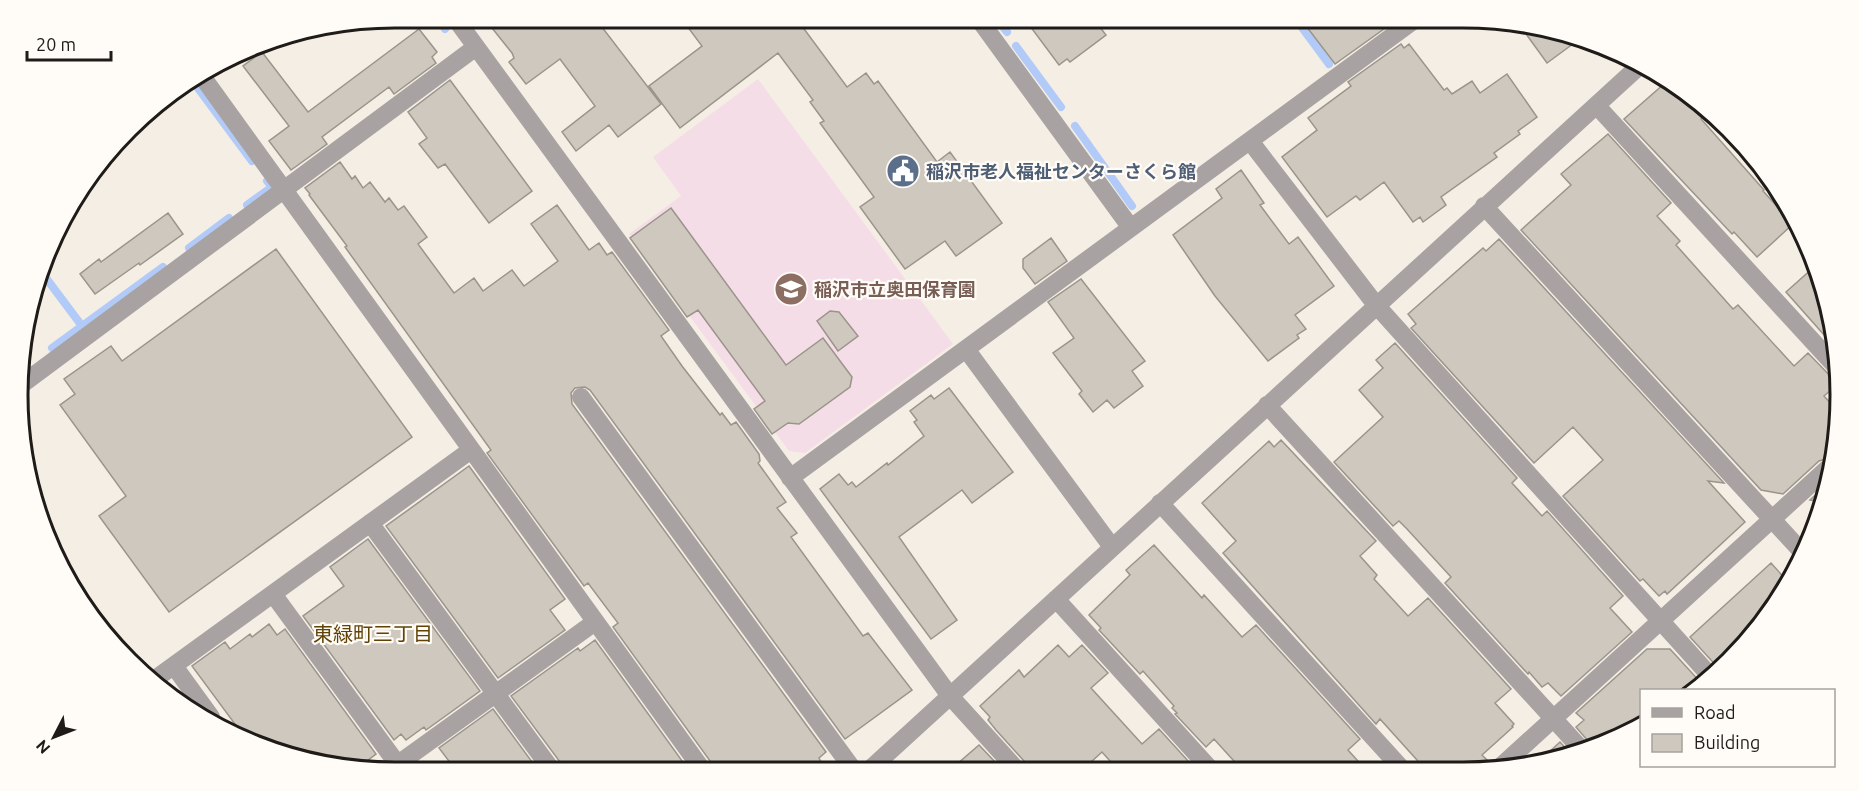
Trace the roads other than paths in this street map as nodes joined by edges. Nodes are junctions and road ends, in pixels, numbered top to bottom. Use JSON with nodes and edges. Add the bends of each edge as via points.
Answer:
{"nodes":[{"id":1,"x":462,"y":28,"type":"edge"},
{"id":2,"x":985,"y":28,"type":"edge"},
{"id":3,"x":1403,"y":28,"type":"edge"},
{"id":4,"x":476,"y":47,"type":"junction"},
{"id":5,"x":1634,"y":71,"type":"edge"},
{"id":6,"x":206,"y":82,"type":"edge"},
{"id":7,"x":1597,"y":106,"type":"junction"},
{"id":8,"x":1250,"y":141,"type":"junction"},
{"id":9,"x":284,"y":190,"type":"junction"},
{"id":10,"x":1484,"y":206,"type":"junction"},
{"id":11,"x":1131,"y":228,"type":"junction"},
{"id":12,"x":1376,"y":305,"type":"junction"},
{"id":13,"x":966,"y":349,"type":"junction"},
{"id":14,"x":1828,"y":358,"type":"edge"},
{"id":15,"x":29,"y":379,"type":"edge"},
{"id":16,"x":581,"y":397,"type":"dead end"},
{"id":17,"x":1267,"y":405,"type":"junction"},
{"id":18,"x":471,"y":450,"type":"junction"},
{"id":19,"x":1821,"y":474,"type":"edge"},
{"id":20,"x":790,"y":478,"type":"junction"},
{"id":21,"x":1160,"y":503,"type":"junction"},
{"id":22,"x":1772,"y":519,"type":"junction"},
{"id":23,"x":370,"y":523,"type":"junction"},
{"id":24,"x":1112,"y":547,"type":"junction"},
{"id":25,"x":1798,"y":547,"type":"edge"},
{"id":26,"x":273,"y":594,"type":"junction"},
{"id":27,"x":1056,"y":599,"type":"junction"},
{"id":28,"x":1660,"y":621,"type":"junction"},
{"id":29,"x":595,"y":622,"type":"junction"},
{"id":30,"x":174,"y":666,"type":"junction"},
{"id":31,"x":1705,"y":671,"type":"edge"},
{"id":32,"x":160,"y":676,"type":"edge"},
{"id":33,"x":496,"y":694,"type":"junction"},
{"id":34,"x":950,"y":696,"type":"junction"},
{"id":35,"x":205,"y":709,"type":"edge"},
{"id":36,"x":1553,"y":719,"type":"junction"},
{"id":37,"x":1577,"y":744,"type":"edge"},
{"id":38,"x":1509,"y":759,"type":"edge"},
{"id":39,"x":391,"y":762,"type":"edge"},
{"id":40,"x":405,"y":762,"type":"edge"},
{"id":41,"x":547,"y":762,"type":"edge"},
{"id":42,"x":697,"y":762,"type":"edge"},
{"id":43,"x":848,"y":762,"type":"edge"},
{"id":44,"x":878,"y":762,"type":"edge"},
{"id":45,"x":1010,"y":762,"type":"edge"},
{"id":46,"x":1204,"y":762,"type":"edge"},
{"id":47,"x":1396,"y":762,"type":"edge"}],
"edges":[{"from":1,"to":4,"type":"street"},
{"from":2,"to":11,"type":"street"},
{"from":3,"to":8,"type":"street"},
{"from":4,"to":9,"type":"street"},
{"from":4,"to":20,"type":"street"},
{"from":5,"to":7,"type":"street"},
{"from":6,"to":9,"type":"street"},
{"from":7,"to":10,"type":"street"},
{"from":7,"to":14,"type":"street"},
{"from":8,"to":11,"type":"street"},
{"from":8,"to":12,"type":"street"},
{"from":9,"to":15,"type":"street"},
{"from":9,"to":18,"type":"street"},
{"from":10,"to":12,"type":"street"},
{"from":10,"to":22,"type":"street"},
{"from":11,"to":13,"type":"street"},
{"from":12,"to":17,"type":"street"},
{"from":12,"to":28,"type":"street"},
{"from":13,"to":20,"type":"street"},
{"from":13,"to":24,"type":"street"},
{"from":16,"to":43,"type":"street"},
{"from":17,"to":21,"type":"street"},
{"from":17,"to":36,"type":"street"},
{"from":18,"to":23,"type":"street"},
{"from":18,"to":29,"type":"street"},
{"from":19,"to":22,"type":"street"},
{"from":20,"to":34,"type":"street"},
{"from":21,"to":24,"type":"street"},
{"from":21,"to":47,"type":"street"},
{"from":22,"to":25,"type":"street"},
{"from":22,"to":28,"type":"street"},
{"from":23,"to":26,"type":"street"},
{"from":23,"to":33,"type":"street"},
{"from":24,"to":27,"type":"street"},
{"from":26,"to":30,"type":"street"},
{"from":26,"to":39,"type":"street"},
{"from":27,"to":34,"type":"street"},
{"from":27,"to":46,"type":"street"},
{"from":28,"to":31,"type":"street"},
{"from":28,"to":36,"type":"street"},
{"from":29,"to":33,"type":"street"},
{"from":29,"to":42,"type":"street"},
{"from":30,"to":32,"type":"street"},
{"from":30,"to":35,"type":"street"},
{"from":33,"to":40,"type":"street"},
{"from":33,"to":41,"type":"street"},
{"from":34,"to":44,"type":"street"},
{"from":34,"to":45,"type":"street"},
{"from":36,"to":37,"type":"street"},
{"from":36,"to":38,"type":"street"}]}
